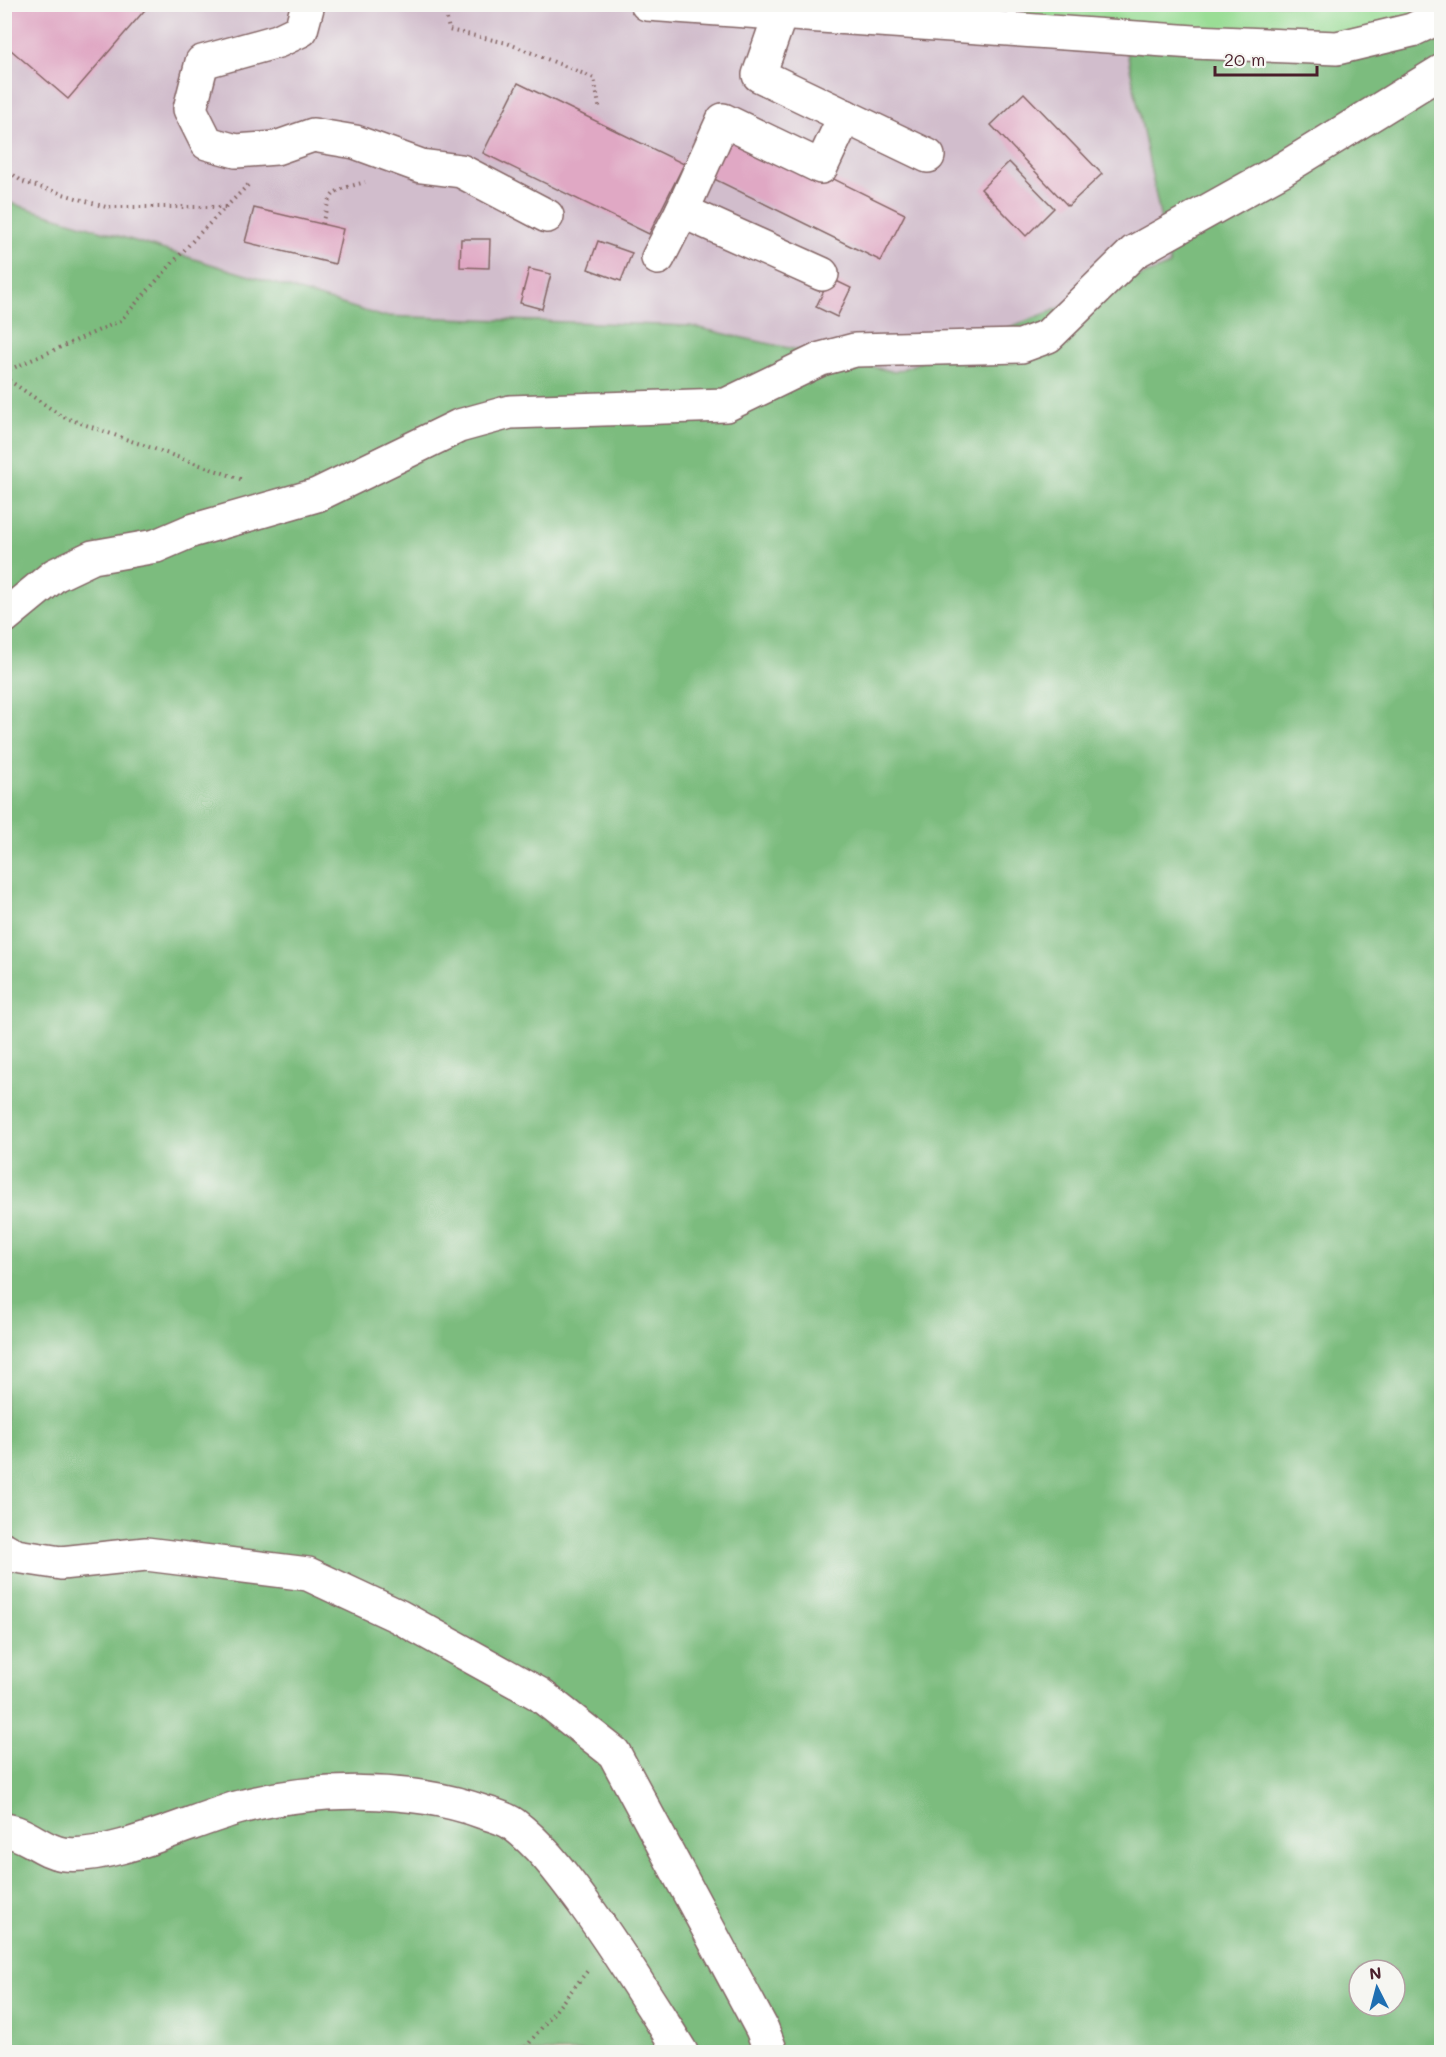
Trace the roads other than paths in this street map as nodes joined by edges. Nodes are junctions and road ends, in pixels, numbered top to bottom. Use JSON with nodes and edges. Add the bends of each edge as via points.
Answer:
{"nodes":[{"id":1,"x":308,"y":4,"type":"edge"},
{"id":2,"x":647,"y":4,"type":"edge"},
{"id":3,"x":781,"y":12,"type":"junction"},
{"id":4,"x":1442,"y":16,"type":"edge"},
{"id":5,"x":1442,"y":71,"type":"edge"},
{"id":6,"x":844,"y":116,"type":"junction"},
{"id":7,"x":928,"y":156,"type":"dead end"},
{"id":8,"x":682,"y":211,"type":"junction"},
{"id":9,"x":547,"y":216,"type":"dead end"},
{"id":10,"x":658,"y":258,"type":"dead end"},
{"id":11,"x":822,"y":274,"type":"dead end"},
{"id":12,"x":4,"y":617,"type":"edge"},
{"id":13,"x":4,"y":1549,"type":"edge"},
{"id":14,"x":4,"y":1830,"type":"edge"},
{"id":15,"x":681,"y":2052,"type":"edge"},
{"id":16,"x":771,"y":2052,"type":"edge"}],
"edges":[{"from":1,"to":9,"type":"street","via":[[301,30],[278,41],[201,62],[190,109],[207,143],[236,151],[276,148],[313,135],[355,142],[421,166],[461,171]]},
{"from":2,"to":3,"type":"street"},
{"from":3,"to":4,"type":"street","via":[[1194,42],[1337,48],[1412,30]]},
{"from":3,"to":6,"type":"street","via":[[759,75]]},
{"from":5,"to":12,"type":"street","via":[[1283,169],[1134,252],[1048,336],[1036,341],[1021,346],[855,351],[821,359],[726,405],[500,415],[459,426],[317,495],[191,531],[156,546],[93,557],[55,575]]},
{"from":6,"to":7,"type":"street"},
{"from":6,"to":8,"type":"street","via":[[821,166],[723,120]]},
{"from":8,"to":10,"type":"street"},
{"from":8,"to":11,"type":"street"},
{"from":13,"to":16,"type":"street","via":[[16,1556],[61,1563],[146,1554],[308,1574],[399,1616],[540,1694],[614,1753]]},
{"from":14,"to":15,"type":"street","via":[[19,1832],[62,1854],[94,1852],[239,1808],[305,1796],[381,1792],[456,1802],[511,1822],[547,1854],[611,1941]]}]}
